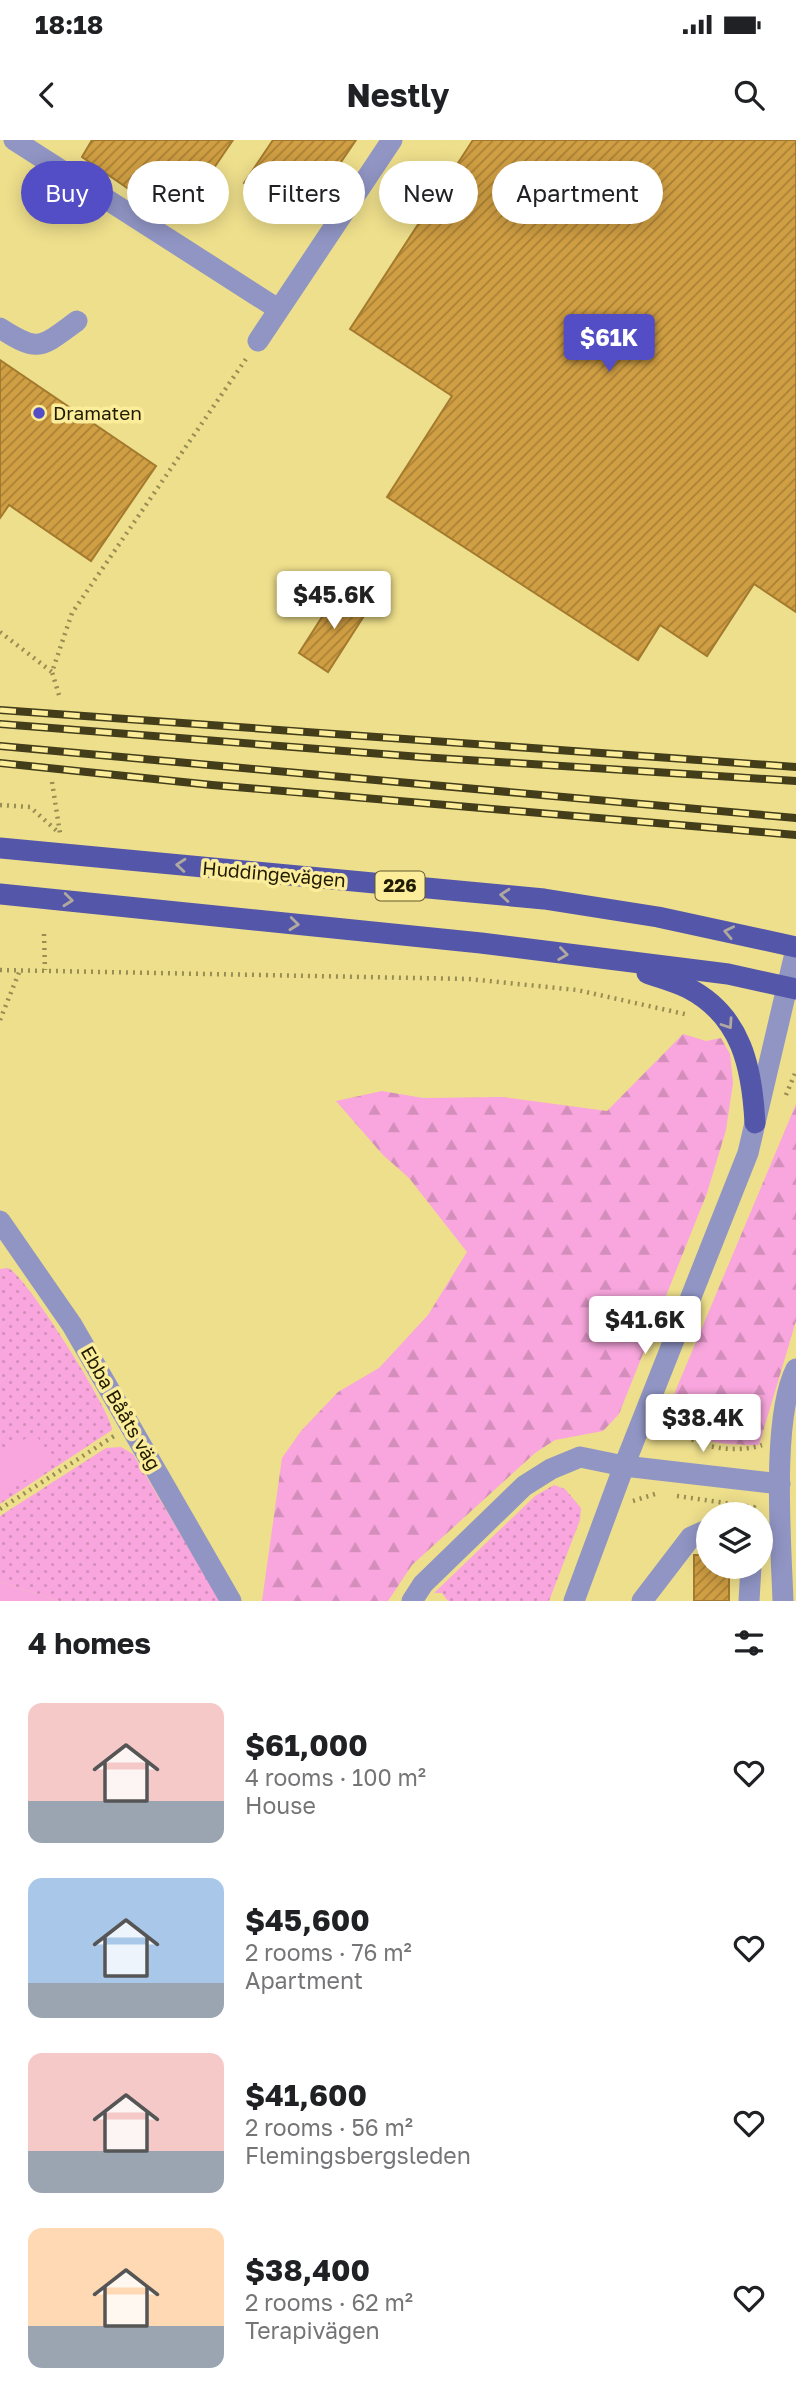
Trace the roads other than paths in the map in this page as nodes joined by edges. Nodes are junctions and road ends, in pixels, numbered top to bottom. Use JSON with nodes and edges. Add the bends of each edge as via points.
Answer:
{"nodes":[{"id":1,"x":14,"y":140,"type":"edge"},
{"id":2,"x":392,"y":140,"type":"edge"},
{"id":3,"x":278,"y":309,"type":"junction"},
{"id":4,"x":77,"y":321,"type":"dead end"},
{"id":5,"x":0,"y":328,"type":"edge"},
{"id":6,"x":258,"y":341,"type":"road end"},
{"id":7,"x":0,"y":848,"type":"edge"},
{"id":8,"x":0,"y":894,"type":"edge"},
{"id":9,"x":796,"y":948,"type":"edge"},
{"id":10,"x":606,"y":960,"type":"junction"},
{"id":11,"x":791,"y":988,"type":"edge"},
{"id":12,"x":755,"y":1122,"type":"junction"},
{"id":13,"x":0,"y":1221,"type":"edge"},
{"id":14,"x":796,"y":1369,"type":"edge"},
{"id":15,"x":624,"y":1466,"type":"junction"},
{"id":16,"x":780,"y":1484,"type":"junction"},
{"id":17,"x":696,"y":1535,"type":"edge"},
{"id":18,"x":750,"y":1579,"type":"edge"},
{"id":19,"x":231,"y":1601,"type":"edge"},
{"id":20,"x":412,"y":1601,"type":"edge"},
{"id":21,"x":574,"y":1601,"type":"edge"},
{"id":22,"x":642,"y":1601,"type":"edge"},
{"id":23,"x":749,"y":1601,"type":"edge"},
{"id":24,"x":783,"y":1601,"type":"edge"}],
"edges":[{"from":1,"to":3,"type":"street"},
{"from":2,"to":3,"type":"street"},
{"from":3,"to":6,"type":"street"},
{"from":4,"to":5,"type":"street","via":[[46,344],[27,345]]},
{"from":9,"to":7,"type":"main road","name":"Huddingevägen","number":"226","one_way":true,"via":[[658,917],[544,899]]},
{"from":8,"to":10,"type":"main road","one_way":true},
{"from":9,"to":11,"type":"street"},
{"from":10,"to":11,"type":"main road","via":[[728,974]]},
{"from":10,"to":12,"type":"main road","one_way":true,"via":[[688,988],[722,1015],[750,1068]]},
{"from":11,"to":12,"type":"street"},
{"from":12,"to":15,"type":"street","via":[[748,1153]]},
{"from":13,"to":19,"type":"street","name":"Ebba Bååts väg","via":[[72,1325]]},
{"from":14,"to":16,"type":"street","via":[[783,1418]]},
{"from":15,"to":16,"type":"street"},
{"from":15,"to":20,"type":"street","via":[[580,1457],[524,1486],[423,1584]]},
{"from":15,"to":21,"type":"street"},
{"from":16,"to":24,"type":"street"},
{"from":17,"to":22,"type":"street"},
{"from":18,"to":23,"type":"street"}]}
